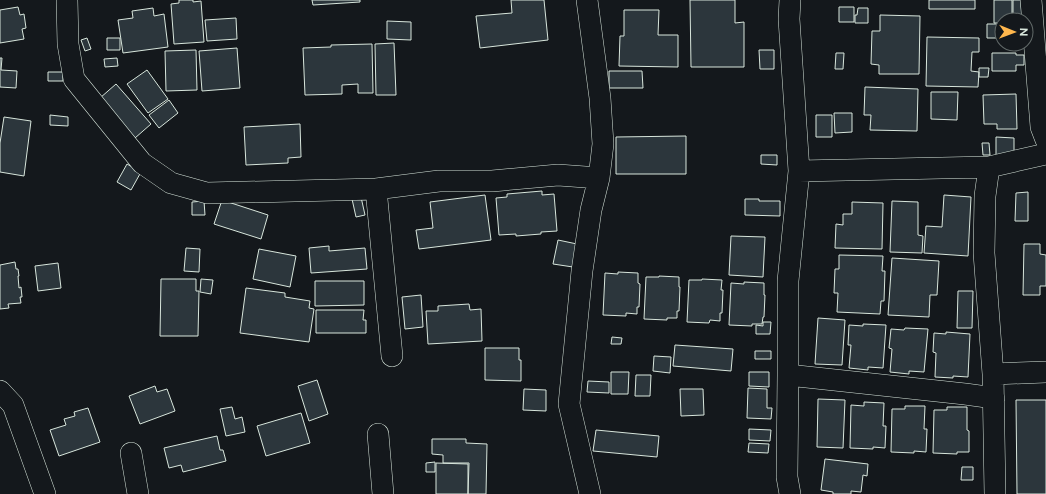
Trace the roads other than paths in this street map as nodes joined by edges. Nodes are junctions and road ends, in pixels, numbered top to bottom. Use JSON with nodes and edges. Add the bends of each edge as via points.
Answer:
{"nodes":[{"id":1,"x":67,"y":0,"type":"edge"},
{"id":2,"x":587,"y":0,"type":"edge"},
{"id":3,"x":790,"y":0,"type":"edge"},
{"id":4,"x":1031,"y":0,"type":"edge"},
{"id":5,"x":1046,"y":140,"type":"edge"},
{"id":6,"x":1046,"y":154,"type":"edge"},
{"id":7,"x":989,"y":167,"type":"junction"},
{"id":8,"x":799,"y":171,"type":"junction"},
{"id":9,"x":599,"y":178,"type":"junction"},
{"id":10,"x":376,"y":189,"type":"junction"},
{"id":11,"x":392,"y":356,"type":"dead end"},
{"id":12,"x":1046,"y":372,"type":"edge"},
{"id":13,"x":993,"y":374,"type":"junction"},
{"id":14,"x":788,"y":375,"type":"junction"},
{"id":15,"x":0,"y":391,"type":"edge"},
{"id":16,"x":994,"y":398,"type":"junction"},
{"id":17,"x":378,"y":434,"type":"dead end"},
{"id":18,"x":132,"y":453,"type":"dead end"},
{"id":19,"x":45,"y":494,"type":"edge"},
{"id":20,"x":138,"y":494,"type":"edge"},
{"id":21,"x":383,"y":494,"type":"edge"},
{"id":22,"x":590,"y":494,"type":"edge"},
{"id":23,"x":790,"y":494,"type":"edge"},
{"id":24,"x":995,"y":494,"type":"edge"}],
"edges":[{"from":1,"to":10,"type":"street","via":[[68,44],[74,79],[142,163],[171,183],[207,194]]},
{"from":2,"to":9,"type":"street","via":[[600,98],[603,144]]},
{"from":3,"to":8,"type":"street"},
{"from":4,"to":5,"type":"street","via":[[1041,127]]},
{"from":6,"to":7,"type":"street"},
{"from":7,"to":8,"type":"street"},
{"from":7,"to":13,"type":"street","via":[[985,196],[984,253]]},
{"from":8,"to":14,"type":"street","via":[[788,281]]},
{"from":9,"to":10,"type":"street","via":[[558,175],[492,181],[439,181]]},
{"from":9,"to":22,"type":"street","via":[[591,210],[582,271],[569,404]]},
{"from":10,"to":11,"type":"street"},
{"from":12,"to":13,"type":"street"},
{"from":13,"to":16,"type":"street"},
{"from":14,"to":16,"type":"street"},
{"from":14,"to":23,"type":"street","via":[[787,477]]},
{"from":15,"to":19,"type":"street","via":[[13,405]]},
{"from":16,"to":24,"type":"street"},
{"from":17,"to":21,"type":"street"},
{"from":18,"to":20,"type":"street"}]}
